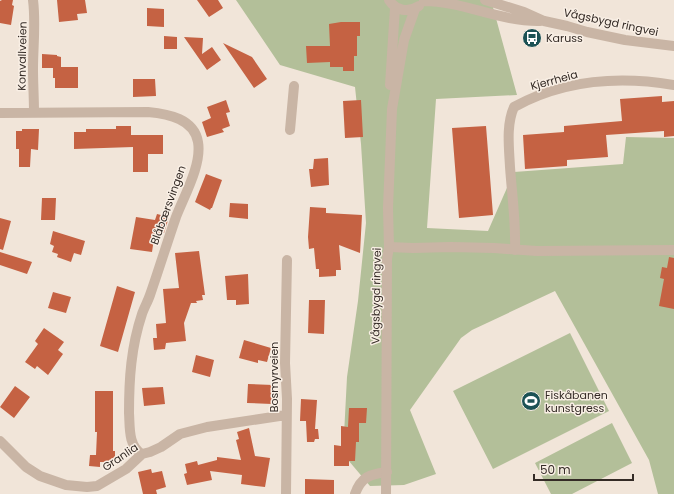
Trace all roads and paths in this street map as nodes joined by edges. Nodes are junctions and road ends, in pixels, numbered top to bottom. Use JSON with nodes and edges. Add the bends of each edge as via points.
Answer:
{"nodes":[{"id":1,"x":33,"y":0,"type":"edge"},
{"id":2,"x":485,"y":0,"type":"edge"},
{"id":3,"x":424,"y":1,"type":"edge"},
{"id":4,"x":390,"y":2,"type":"edge"},
{"id":5,"x":414,"y":9,"type":"junction"},
{"id":6,"x":544,"y":21,"type":"junction"},
{"id":7,"x":674,"y":46,"type":"edge"},
{"id":8,"x":674,"y":85,"type":"edge"},
{"id":9,"x":294,"y":86,"type":"dead end"},
{"id":10,"x":393,"y":99,"type":"junction"},
{"id":11,"x":0,"y":113,"type":"edge"},
{"id":12,"x":34,"y":113,"type":"junction"},
{"id":13,"x":290,"y":130,"type":"dead end"},
{"id":14,"x":389,"y":247,"type":"junction"},
{"id":15,"x":515,"y":250,"type":"junction"},
{"id":16,"x":674,"y":250,"type":"edge"},
{"id":17,"x":288,"y":260,"type":"dead end"},
{"id":18,"x":286,"y":415,"type":"junction"},
{"id":19,"x":0,"y":441,"type":"edge"},
{"id":20,"x":142,"y":454,"type":"junction"},
{"id":21,"x":387,"y":472,"type":"junction"},
{"id":22,"x":286,"y":494,"type":"edge"},
{"id":23,"x":355,"y":494,"type":"edge"},
{"id":24,"x":386,"y":494,"type":"edge"}],
"edges":[{"from":1,"to":12,"type":"street","name":"Konvallveien"},
{"from":2,"to":6,"type":"street","name":"Vågsbygd ringvei"},
{"from":3,"to":5,"type":"street"},
{"from":3,"to":6,"type":"street","name":"Vågsbygd ringvei","via":[[527,22]]},
{"from":4,"to":5,"type":"street","via":[[401,10]]},
{"from":4,"to":10,"type":"street","name":"Vågsbygd ringvei","via":[[390,86]]},
{"from":5,"to":10,"type":"street","name":"Vågsbygd ringvei","via":[[404,40]]},
{"from":6,"to":7,"type":"street","name":"Vågsbygd ringvei","via":[[625,40]]},
{"from":8,"to":15,"type":"street","name":"Kjerrheia","via":[[633,80],[588,83],[547,92],[514,107],[510,116],[509,147]]},
{"from":9,"to":13,"type":"street"},
{"from":10,"to":14,"type":"street","name":"Vågsbygd ringvei"},
{"from":11,"to":12,"type":"street","name":"Blåbærsvingen"},
{"from":12,"to":20,"type":"street","name":"Blåbærsvingen","via":[[148,112],[165,114],[186,123],[194,130],[198,143],[194,174],[142,314],[133,349],[130,368],[130,430],[135,450]]},
{"from":14,"to":15,"type":"street"},
{"from":14,"to":21,"type":"street","name":"Vågsbygd ringvei"},
{"from":15,"to":16,"type":"street"},
{"from":17,"to":18,"type":"street","name":"Bosmyrveien"},
{"from":18,"to":20,"type":"street","name":"Granlia","via":[[193,430],[180,434],[162,447]]},
{"from":18,"to":22,"type":"street","name":"Bosmyrveien"},
{"from":19,"to":20,"type":"street","name":"Granlia","via":[[26,467],[40,476],[66,485],[87,487],[97,486],[126,469]]},
{"from":21,"to":23,"type":"street","via":[[367,476]]},
{"from":21,"to":24,"type":"street","name":"Vågsbygd ringvei"}]}
